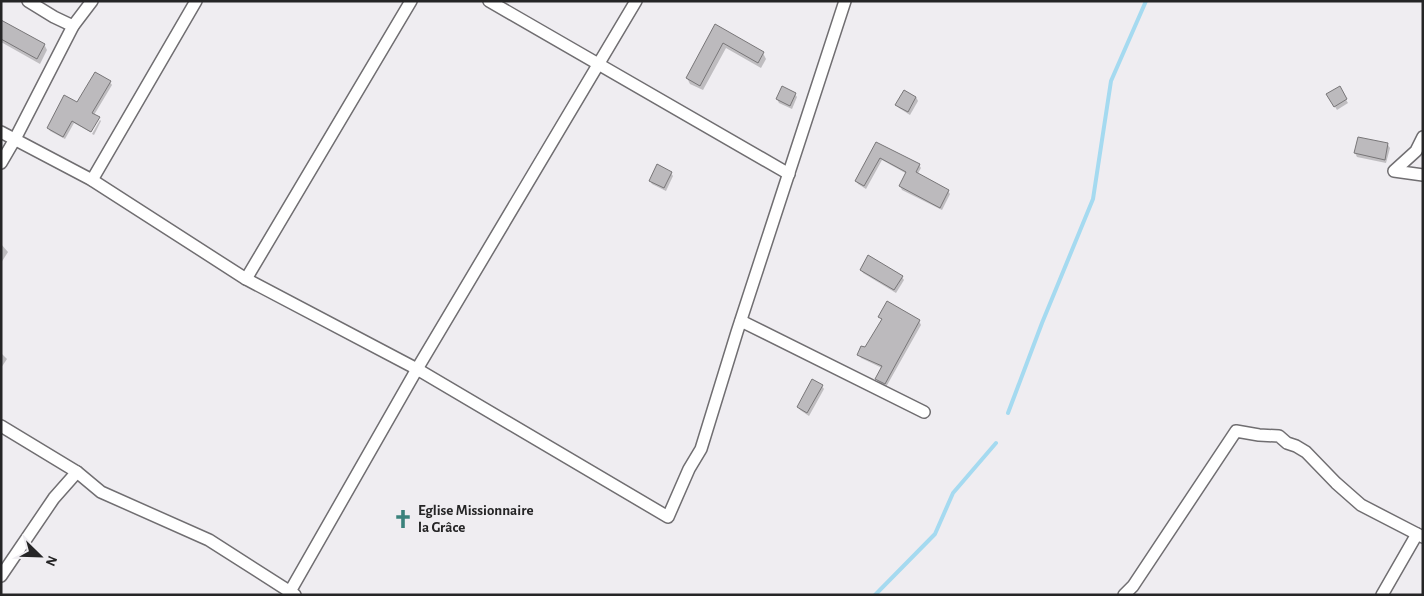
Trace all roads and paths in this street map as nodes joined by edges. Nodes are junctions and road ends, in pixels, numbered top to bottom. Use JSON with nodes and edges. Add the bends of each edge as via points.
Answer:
{"nodes":[{"id":1,"x":28,"y":1,"type":"edge"},
{"id":2,"x":92,"y":1,"type":"edge"},
{"id":3,"x":196,"y":1,"type":"edge"},
{"id":4,"x":411,"y":1,"type":"edge"},
{"id":5,"x":489,"y":1,"type":"edge"},
{"id":6,"x":636,"y":1,"type":"edge"},
{"id":7,"x":845,"y":1,"type":"edge"},
{"id":8,"x":73,"y":26,"type":"junction"},
{"id":9,"x":599,"y":64,"type":"junction"},
{"id":10,"x":1,"y":132,"type":"edge"},
{"id":11,"x":1423,"y":137,"type":"edge"},
{"id":12,"x":15,"y":139,"type":"junction"},
{"id":13,"x":1,"y":162,"type":"edge"},
{"id":14,"x":788,"y":174,"type":"junction"},
{"id":15,"x":1423,"y":176,"type":"edge"},
{"id":16,"x":92,"y":180,"type":"junction"},
{"id":17,"x":246,"y":279,"type":"junction"},
{"id":18,"x":741,"y":321,"type":"junction"},
{"id":19,"x":417,"y":369,"type":"junction"},
{"id":20,"x":924,"y":412,"type":"dead end"},
{"id":21,"x":1,"y":426,"type":"edge"},
{"id":22,"x":77,"y":472,"type":"junction"},
{"id":23,"x":1420,"y":536,"type":"edge"},
{"id":24,"x":1,"y":576,"type":"edge"},
{"id":25,"x":291,"y":594,"type":"edge"},
{"id":26,"x":1124,"y":595,"type":"edge"},
{"id":27,"x":1382,"y":595,"type":"edge"}],
"edges":[{"from":1,"to":8,"type":"street"},
{"from":2,"to":8,"type":"street"},
{"from":3,"to":16,"type":"street"},
{"from":4,"to":17,"type":"street"},
{"from":5,"to":9,"type":"street"},
{"from":6,"to":9,"type":"street"},
{"from":7,"to":14,"type":"street"},
{"from":8,"to":12,"type":"street"},
{"from":9,"to":14,"type":"street"},
{"from":9,"to":19,"type":"street"},
{"from":10,"to":12,"type":"street"},
{"from":11,"to":15,"type":"street","via":[[1416,151],[1394,171]]},
{"from":12,"to":13,"type":"street"},
{"from":12,"to":16,"type":"street"},
{"from":14,"to":18,"type":"street"},
{"from":16,"to":17,"type":"street"},
{"from":17,"to":19,"type":"street"},
{"from":18,"to":19,"type":"street","via":[[701,449],[668,517]]},
{"from":18,"to":20,"type":"street"},
{"from":19,"to":25,"type":"street"},
{"from":21,"to":22,"type":"street"},
{"from":22,"to":24,"type":"street","via":[[47,508]]},
{"from":22,"to":25,"type":"street","via":[[101,492],[208,540]]},
{"from":23,"to":26,"type":"street","via":[[1361,505],[1301,449],[1279,436],[1236,430],[1134,586]]},
{"from":23,"to":27,"type":"street"}]}
